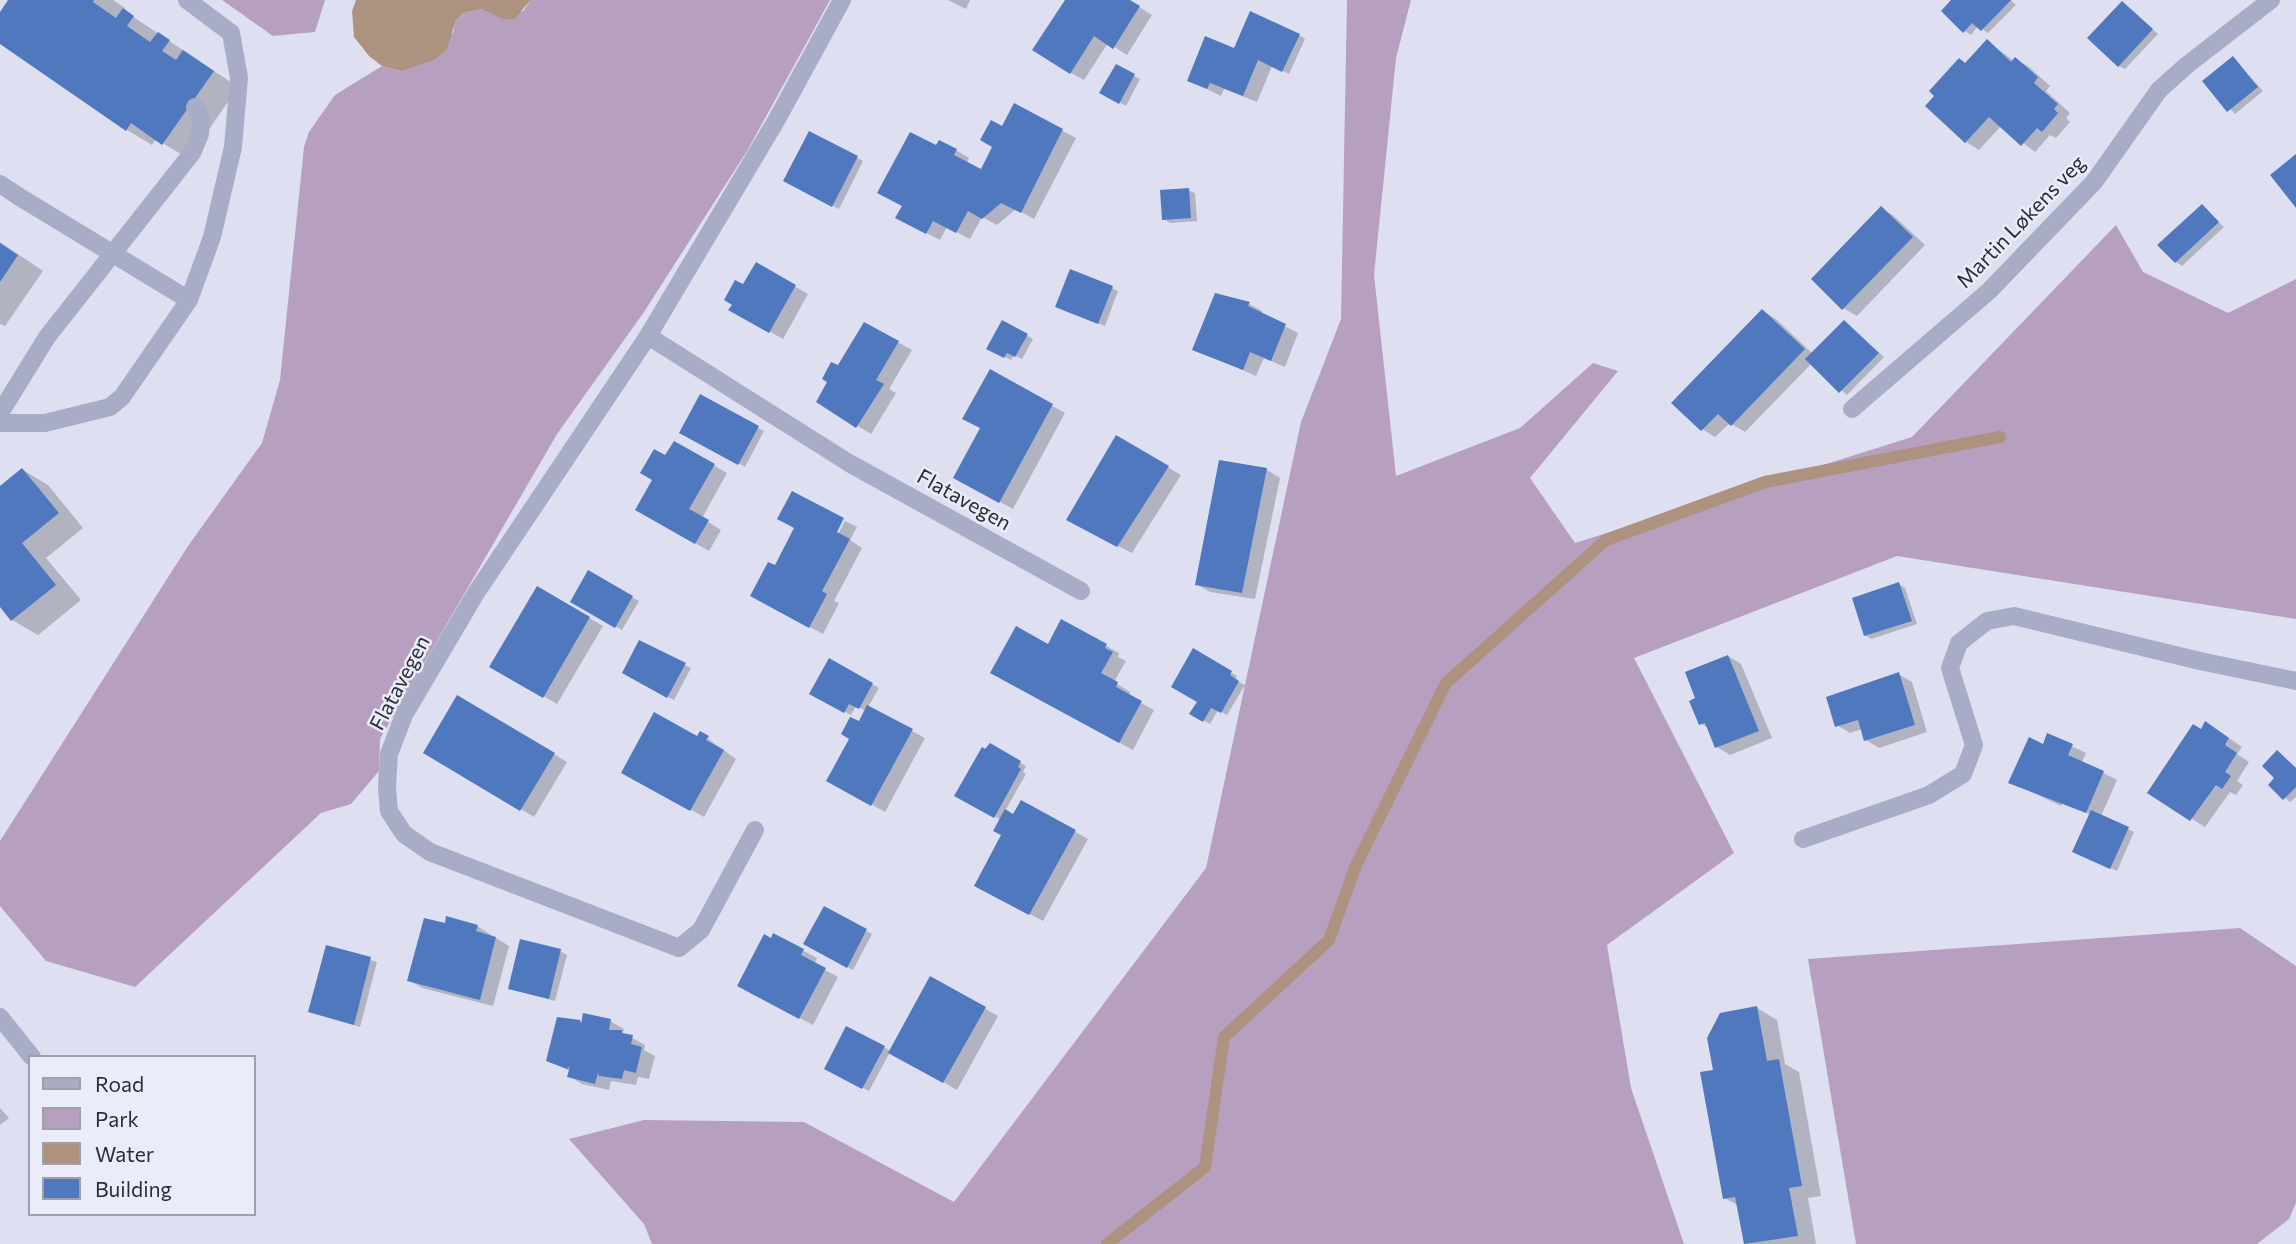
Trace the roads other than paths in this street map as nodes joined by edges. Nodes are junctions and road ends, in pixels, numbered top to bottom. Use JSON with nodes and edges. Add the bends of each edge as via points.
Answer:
{"nodes":[{"id":1,"x":187,"y":0,"type":"edge"},
{"id":2,"x":842,"y":0,"type":"edge"},
{"id":3,"x":2271,"y":0,"type":"edge"},
{"id":4,"x":195,"y":107,"type":"dead end"},
{"id":5,"x":0,"y":184,"type":"edge"},
{"id":6,"x":112,"y":254,"type":"junction"},
{"id":7,"x":189,"y":300,"type":"junction"},
{"id":8,"x":648,"y":336,"type":"junction"},
{"id":9,"x":1852,"y":409,"type":"dead end"},
{"id":10,"x":0,"y":412,"type":"edge"},
{"id":11,"x":0,"y":423,"type":"edge"},
{"id":12,"x":1081,"y":591,"type":"dead end"},
{"id":13,"x":2296,"y":681,"type":"edge"},
{"id":14,"x":755,"y":831,"type":"dead end"},
{"id":15,"x":1803,"y":839,"type":"dead end"},
{"id":16,"x":0,"y":1017,"type":"edge"},
{"id":17,"x":30,"y":1055,"type":"edge"}],
"edges":[{"from":1,"to":7,"type":"street","via":[[231,33],[239,78],[233,147],[212,237]]},
{"from":2,"to":8,"type":"street","name":"Flatavegen"},
{"from":3,"to":9,"type":"street","name":"Martin Løkens veg","via":[[2159,90],[2094,183],[1989,290]]},
{"from":4,"to":6,"type":"street","via":[[201,119],[192,153]]},
{"from":5,"to":6,"type":"street"},
{"from":6,"to":7,"type":"street"},
{"from":6,"to":10,"type":"street","via":[[47,337]]},
{"from":7,"to":11,"type":"street","via":[[130,386],[110,407],[45,423]]},
{"from":8,"to":12,"type":"street","name":"Flatavegen","via":[[849,463]]},
{"from":8,"to":14,"type":"street","name":"Flatavegen","via":[[476,593],[404,715],[389,754],[389,810],[404,834],[430,852],[679,948],[701,930]]},
{"from":13,"to":15,"type":"street","via":[[2014,616],[1987,621],[1959,643],[1950,668],[1974,745],[1963,774],[1928,795]]},
{"from":16,"to":17,"type":"street"}]}
